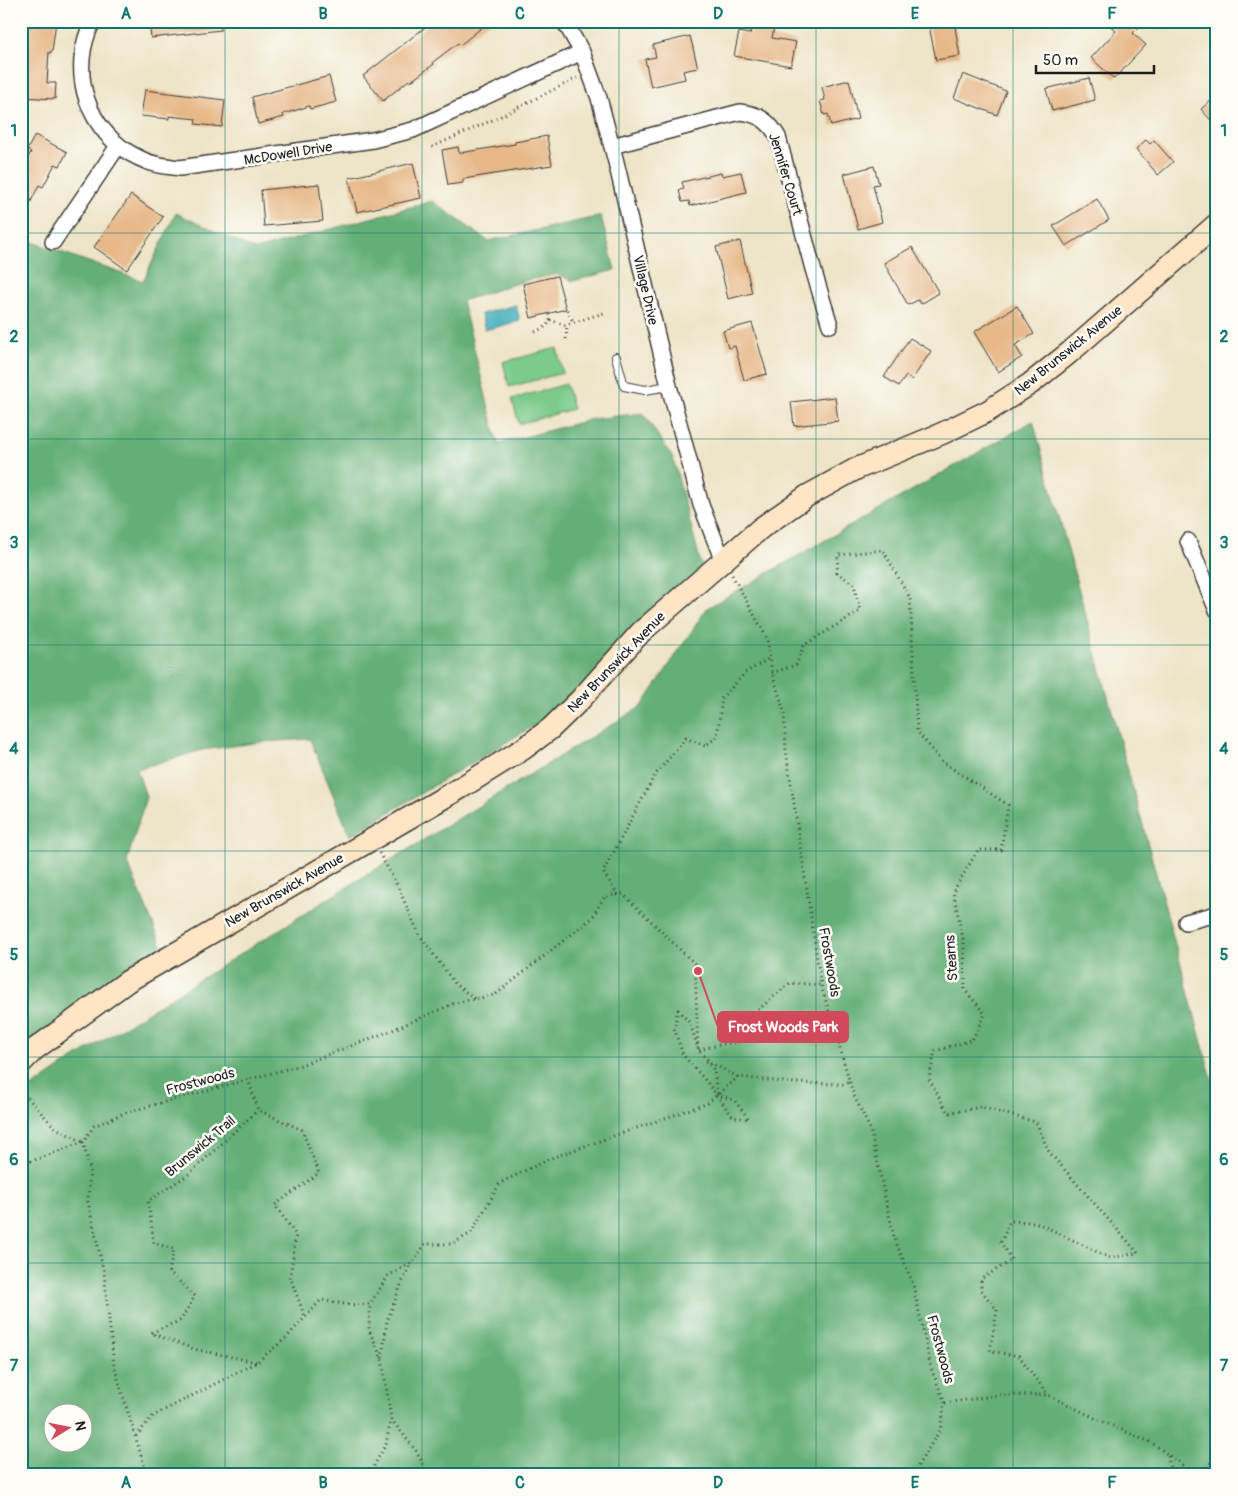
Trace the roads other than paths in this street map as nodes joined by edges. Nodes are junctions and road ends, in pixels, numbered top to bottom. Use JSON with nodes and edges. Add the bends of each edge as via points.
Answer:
{"nodes":[{"id":1,"x":93,"y":21,"type":"edge"},
{"id":2,"x":564,"y":21,"type":"edge"},
{"id":3,"x":582,"y":52,"type":"junction"},
{"id":4,"x":118,"y":146,"type":"junction"},
{"id":5,"x":612,"y":146,"type":"junction"},
{"id":6,"x":1217,"y":224,"type":"edge"},
{"id":7,"x":54,"y":242,"type":"dead end"},
{"id":8,"x":830,"y":325,"type":"dead end"},
{"id":9,"x":616,"y":357,"type":"dead end"},
{"id":10,"x":669,"y":386,"type":"junction"},
{"id":11,"x":1188,"y":542,"type":"dead end"},
{"id":12,"x":723,"y":561,"type":"junction"},
{"id":13,"x":1217,"y":610,"type":"edge"},
{"id":14,"x":1217,"y":914,"type":"edge"},
{"id":15,"x":1186,"y":922,"type":"dead end"},
{"id":16,"x":21,"y":1063,"type":"edge"}],
"edges":[{"from":1,"to":4,"type":"street","name":"McDowell Drive","via":[[83,50],[81,77],[89,107],[99,125]]},
{"from":2,"to":3,"type":"street","name":"Village Drive"},
{"from":3,"to":4,"type":"street","name":"McDowell Drive","via":[[414,130],[373,140],[180,168],[149,163]]},
{"from":3,"to":5,"type":"street","name":"Village Drive"},
{"from":4,"to":7,"type":"street"},
{"from":5,"to":8,"type":"street","name":"Jennifer Court","via":[[740,112],[763,118],[778,137]]},
{"from":5,"to":10,"type":"street","name":"Village Drive"},
{"from":6,"to":12,"type":"street","name":"New Brunswick Avenue","via":[[1030,384],[988,411],[856,469],[807,496],[761,528]]},
{"from":9,"to":10,"type":"lane","via":[[624,386],[645,390]]},
{"from":10,"to":12,"type":"street","name":"Village Drive","via":[[701,505]]},
{"from":11,"to":13,"type":"street"},
{"from":12,"to":16,"type":"street","name":"New Brunswick Avenue","via":[[641,632],[580,700],[523,749],[128,981],[35,1049]]},
{"from":14,"to":15,"type":"street"}]}
